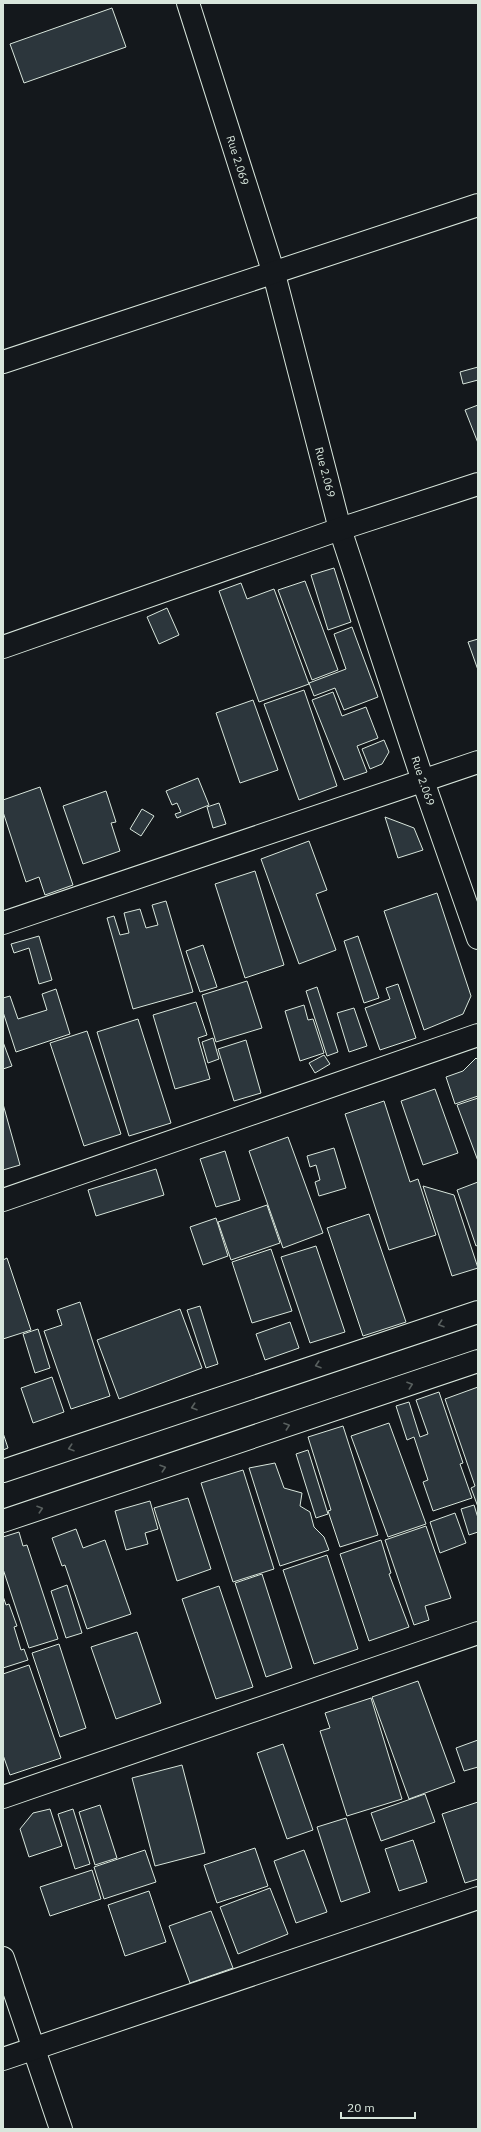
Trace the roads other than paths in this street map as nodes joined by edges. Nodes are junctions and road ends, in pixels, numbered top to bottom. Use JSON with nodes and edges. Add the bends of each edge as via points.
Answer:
{"nodes":[{"id":1,"x":188,"y":3,"type":"edge"},
{"id":2,"x":478,"y":205,"type":"edge"},
{"id":3,"x":274,"y":274,"type":"junction"},
{"id":4,"x":3,"y":362,"type":"edge"},
{"id":5,"x":478,"y":484,"type":"edge"},
{"id":6,"x":340,"y":529,"type":"junction"},
{"id":7,"x":3,"y":647,"type":"edge"},
{"id":8,"x":478,"y":762,"type":"edge"},
{"id":9,"x":423,"y":781,"type":"junction"},
{"id":10,"x":3,"y":923,"type":"edge"},
{"id":11,"x":478,"y":938,"type":"edge"},
{"id":12,"x":478,"y":1035,"type":"edge"},
{"id":13,"x":3,"y":1200,"type":"edge"},
{"id":14,"x":478,"y":1312,"type":"edge"},
{"id":15,"x":478,"y":1362,"type":"edge"},
{"id":16,"x":3,"y":1470,"type":"edge"},
{"id":17,"x":3,"y":1521,"type":"edge"},
{"id":18,"x":478,"y":1633,"type":"edge"},
{"id":19,"x":3,"y":1797,"type":"edge"},
{"id":20,"x":478,"y":1898,"type":"edge"},
{"id":21,"x":3,"y":1958,"type":"edge"},
{"id":22,"x":34,"y":2049,"type":"junction"},
{"id":23,"x":3,"y":2060,"type":"edge"},
{"id":24,"x":61,"y":2129,"type":"edge"}],
"edges":[{"from":1,"to":3,"type":"street","name":"Rue 2.069"},
{"from":2,"to":3,"type":"street"},
{"from":3,"to":4,"type":"street"},
{"from":3,"to":6,"type":"street","name":"Rue 2.069"},
{"from":5,"to":6,"type":"street"},
{"from":6,"to":7,"type":"street"},
{"from":6,"to":9,"type":"street","name":"Rue 2.069"},
{"from":8,"to":9,"type":"street"},
{"from":9,"to":10,"type":"street"},
{"from":9,"to":11,"type":"street","name":"Rue 2.069"},
{"from":12,"to":13,"type":"street"},
{"from":14,"to":16,"type":"street","one_way":true},
{"from":17,"to":15,"type":"street","one_way":true},
{"from":18,"to":19,"type":"street"},
{"from":20,"to":22,"type":"street"},
{"from":21,"to":22,"type":"street"},
{"from":22,"to":23,"type":"street"},
{"from":22,"to":24,"type":"street"}]}
